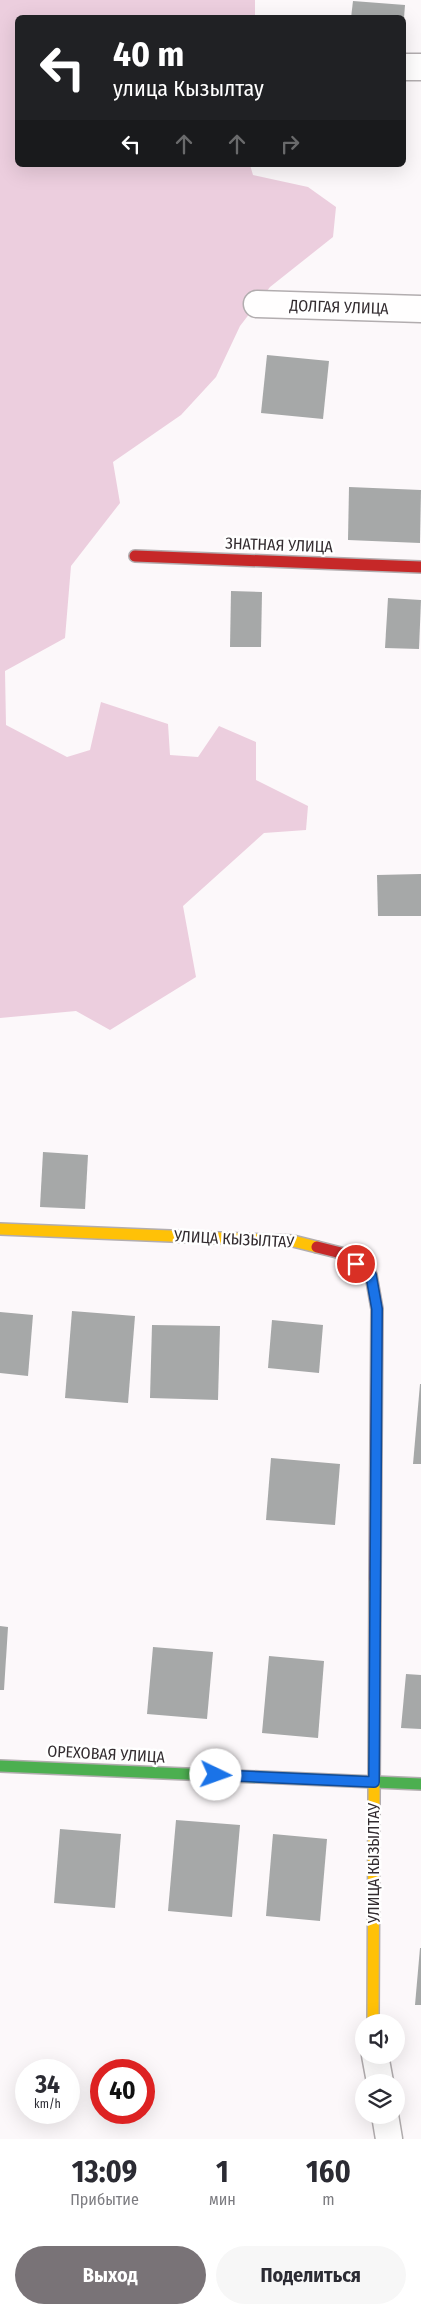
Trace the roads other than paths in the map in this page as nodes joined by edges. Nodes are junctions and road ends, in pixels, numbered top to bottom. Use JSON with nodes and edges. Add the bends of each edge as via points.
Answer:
{"nodes":[{"id":1,"x":406,"y":67,"type":"edge"},
{"id":2,"x":421,"y":67,"type":"edge"},
{"id":3,"x":257,"y":304,"type":"dead end"},
{"id":4,"x":421,"y":309,"type":"edge"},
{"id":5,"x":135,"y":556,"type":"dead end"},
{"id":6,"x":421,"y":567,"type":"edge"},
{"id":7,"x":0,"y":1229,"type":"edge"},
{"id":8,"x":0,"y":1766,"type":"edge"},
{"id":9,"x":374,"y":1782,"type":"junction"},
{"id":10,"x":421,"y":1784,"type":"edge"},
{"id":11,"x":373,"y":2014,"type":"edge"},
{"id":12,"x":386,"y":2124,"type":"edge"},
{"id":13,"x":389,"y":2139,"type":"edge"}],
"edges":[{"from":1,"to":2,"type":"street"},
{"from":3,"to":4,"type":"street","name":"ДОЛГАЯ УЛИЦА"},
{"from":5,"to":6,"type":"street","name":"ЗНАТНАЯ УЛИЦА"},
{"from":7,"to":9,"type":"street","name":"УЛИЦА КЫЗЫЛТАУ","via":[[293,1241],[341,1253],[371,1275],[377,1309]]},
{"from":8,"to":9,"type":"street","name":"ОРЕХОВАЯ УЛИЦА"},
{"from":9,"to":10,"type":"street","name":"ОРЕХОВАЯ УЛИЦА"},
{"from":9,"to":11,"type":"street","name":"УЛИЦА КЫЗЫЛТАУ"},
{"from":12,"to":13,"type":"street"}]}
